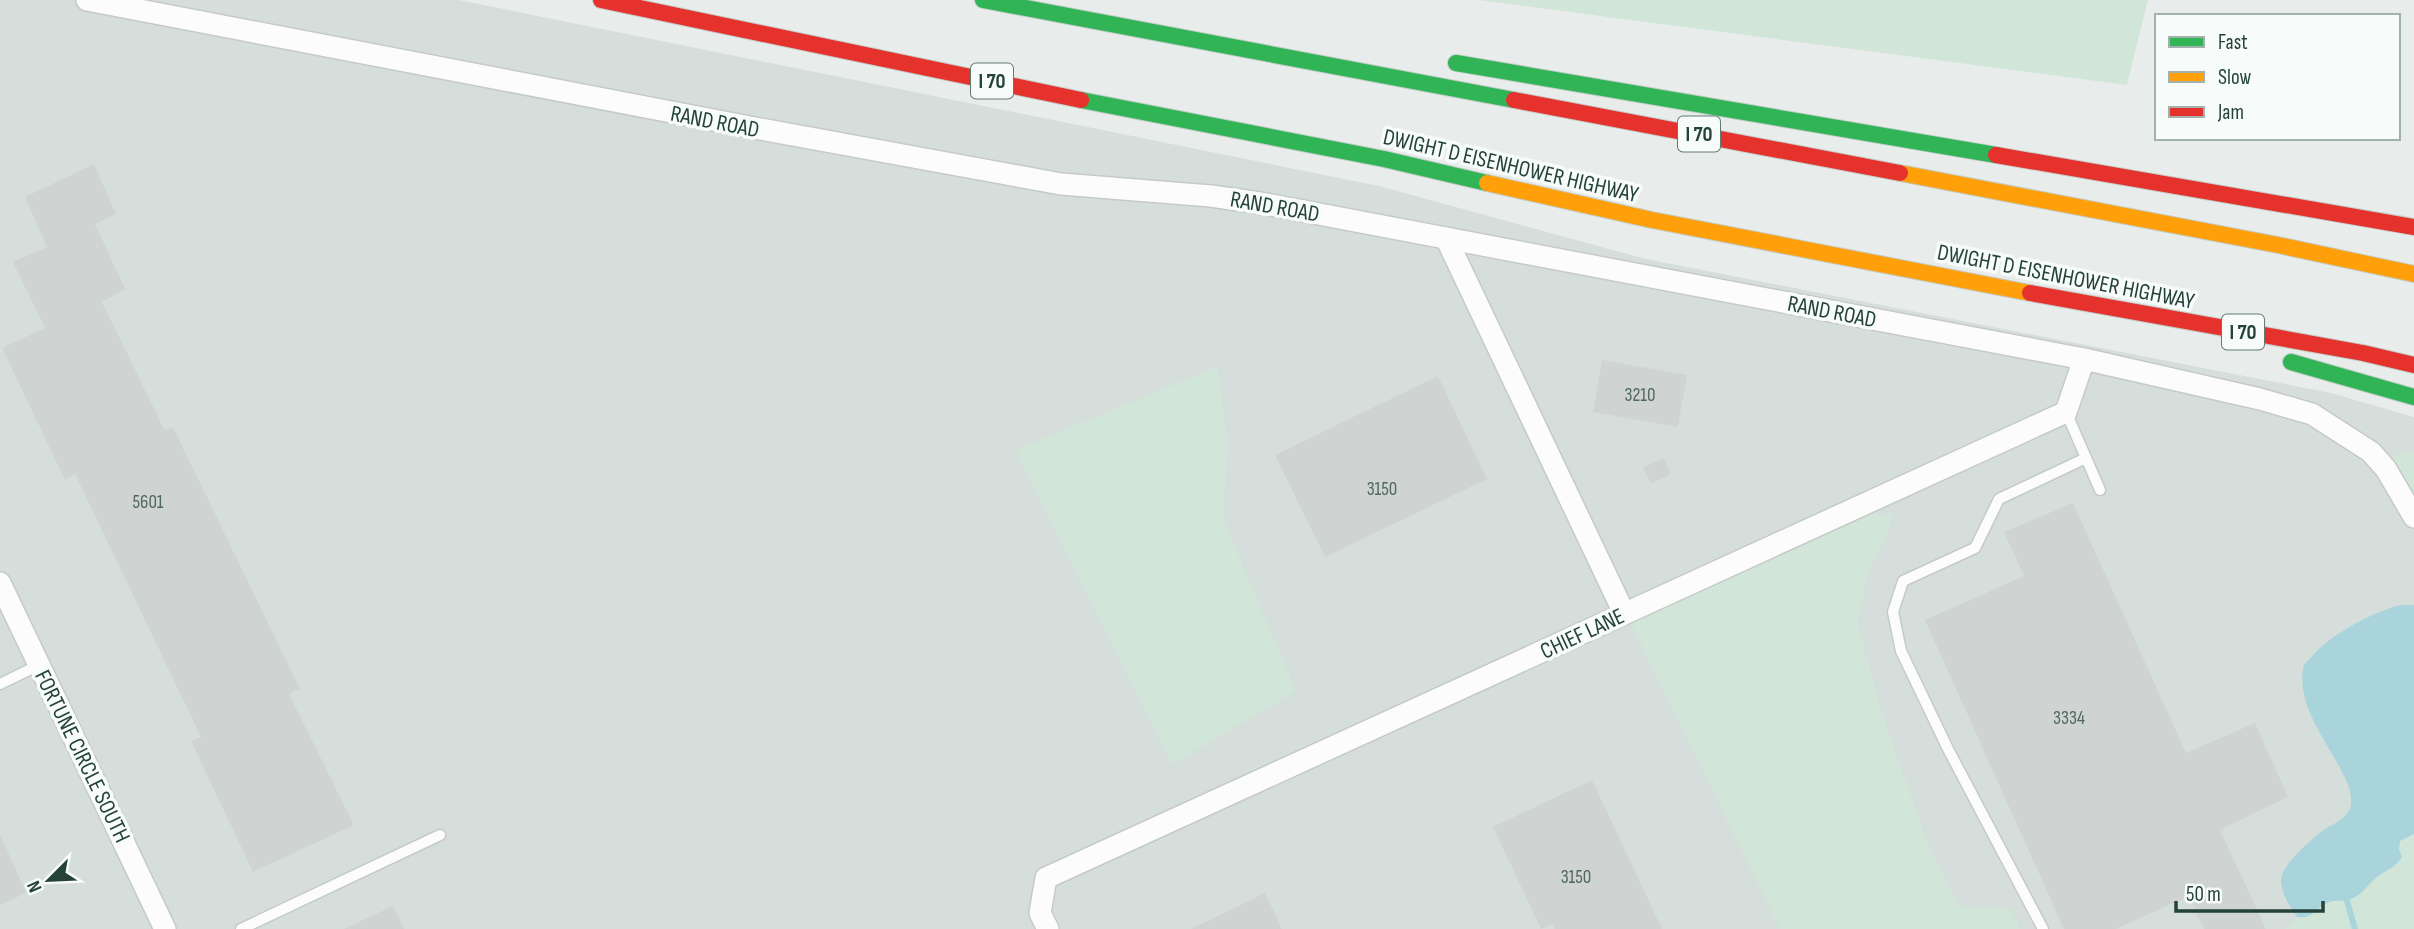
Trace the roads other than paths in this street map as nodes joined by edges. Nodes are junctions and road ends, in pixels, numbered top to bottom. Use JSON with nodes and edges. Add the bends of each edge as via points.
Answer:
{"nodes":[{"id":1,"x":87,"y":0,"type":"edge"},
{"id":2,"x":601,"y":0,"type":"edge"},
{"id":3,"x":983,"y":0,"type":"edge"},
{"id":4,"x":1015,"y":6,"type":"junction"},
{"id":5,"x":1248,"y":34,"type":"dead end"},
{"id":6,"x":1440,"y":60,"type":"dead end"},
{"id":7,"x":2414,"y":228,"type":"edge"},
{"id":8,"x":1446,"y":237,"type":"junction"},
{"id":9,"x":2414,"y":274,"type":"edge"},
{"id":10,"x":2072,"y":301,"type":"junction"},
{"id":11,"x":2227,"y":344,"type":"dead end"},
{"id":12,"x":2084,"y":359,"type":"junction"},
{"id":13,"x":2279,"y":359,"type":"dead end"},
{"id":14,"x":2414,"y":366,"type":"edge"},
{"id":15,"x":2414,"y":397,"type":"edge"},
{"id":16,"x":2066,"y":412,"type":"junction"},
{"id":17,"x":2086,"y":458,"type":"junction"},
{"id":18,"x":2100,"y":490,"type":"dead end"},
{"id":19,"x":2414,"y":517,"type":"edge"},
{"id":20,"x":0,"y":583,"type":"edge"},
{"id":21,"x":1624,"y":613,"type":"junction"},
{"id":22,"x":39,"y":665,"type":"junction"},
{"id":23,"x":0,"y":684,"type":"edge"},
{"id":24,"x":440,"y":835,"type":"dead end"},
{"id":25,"x":165,"y":929,"type":"edge"},
{"id":26,"x":242,"y":929,"type":"edge"},
{"id":27,"x":1048,"y":929,"type":"edge"},
{"id":28,"x":2043,"y":929,"type":"edge"}],
"edges":[{"from":1,"to":8,"type":"street","name":"RAND ROAD","via":[[1061,184],[1211,196]]},
{"from":2,"to":10,"type":"highway","name":"DWIGHT D EISENHOWER HIGHWAY","number":"I 70","via":[[1384,159],[1652,220]]},
{"from":3,"to":4,"type":"highway","number":"I 70"},
{"from":4,"to":5,"type":"highway"},
{"from":4,"to":9,"type":"highway","number":"I 70"},
{"from":6,"to":7,"type":"highway"},
{"from":8,"to":12,"type":"street","name":"RAND ROAD"},
{"from":8,"to":21,"type":"street"},
{"from":10,"to":11,"type":"highway"},
{"from":10,"to":14,"type":"highway","name":"DWIGHT D EISENHOWER HIGHWAY","number":"I 70"},
{"from":12,"to":16,"type":"street"},
{"from":12,"to":19,"type":"street","name":"RAND ROAD","via":[[2312,414],[2371,452]]},
{"from":13,"to":15,"type":"highway"},
{"from":16,"to":17,"type":"lane"},
{"from":16,"to":21,"type":"street","name":"CHIEF LANE"},
{"from":17,"to":18,"type":"lane"},
{"from":17,"to":28,"type":"lane","via":[[1999,499],[1975,548],[1903,581],[1893,612],[1901,651]]},
{"from":20,"to":22,"type":"street","name":"FORTUNE CIRCLE SOUTH"},
{"from":21,"to":27,"type":"street","name":"CHIEF LANE","via":[[1046,878],[1040,913]]},
{"from":22,"to":23,"type":"lane"},
{"from":22,"to":25,"type":"street","name":"FORTUNE CIRCLE SOUTH"},
{"from":24,"to":26,"type":"lane"}]}
